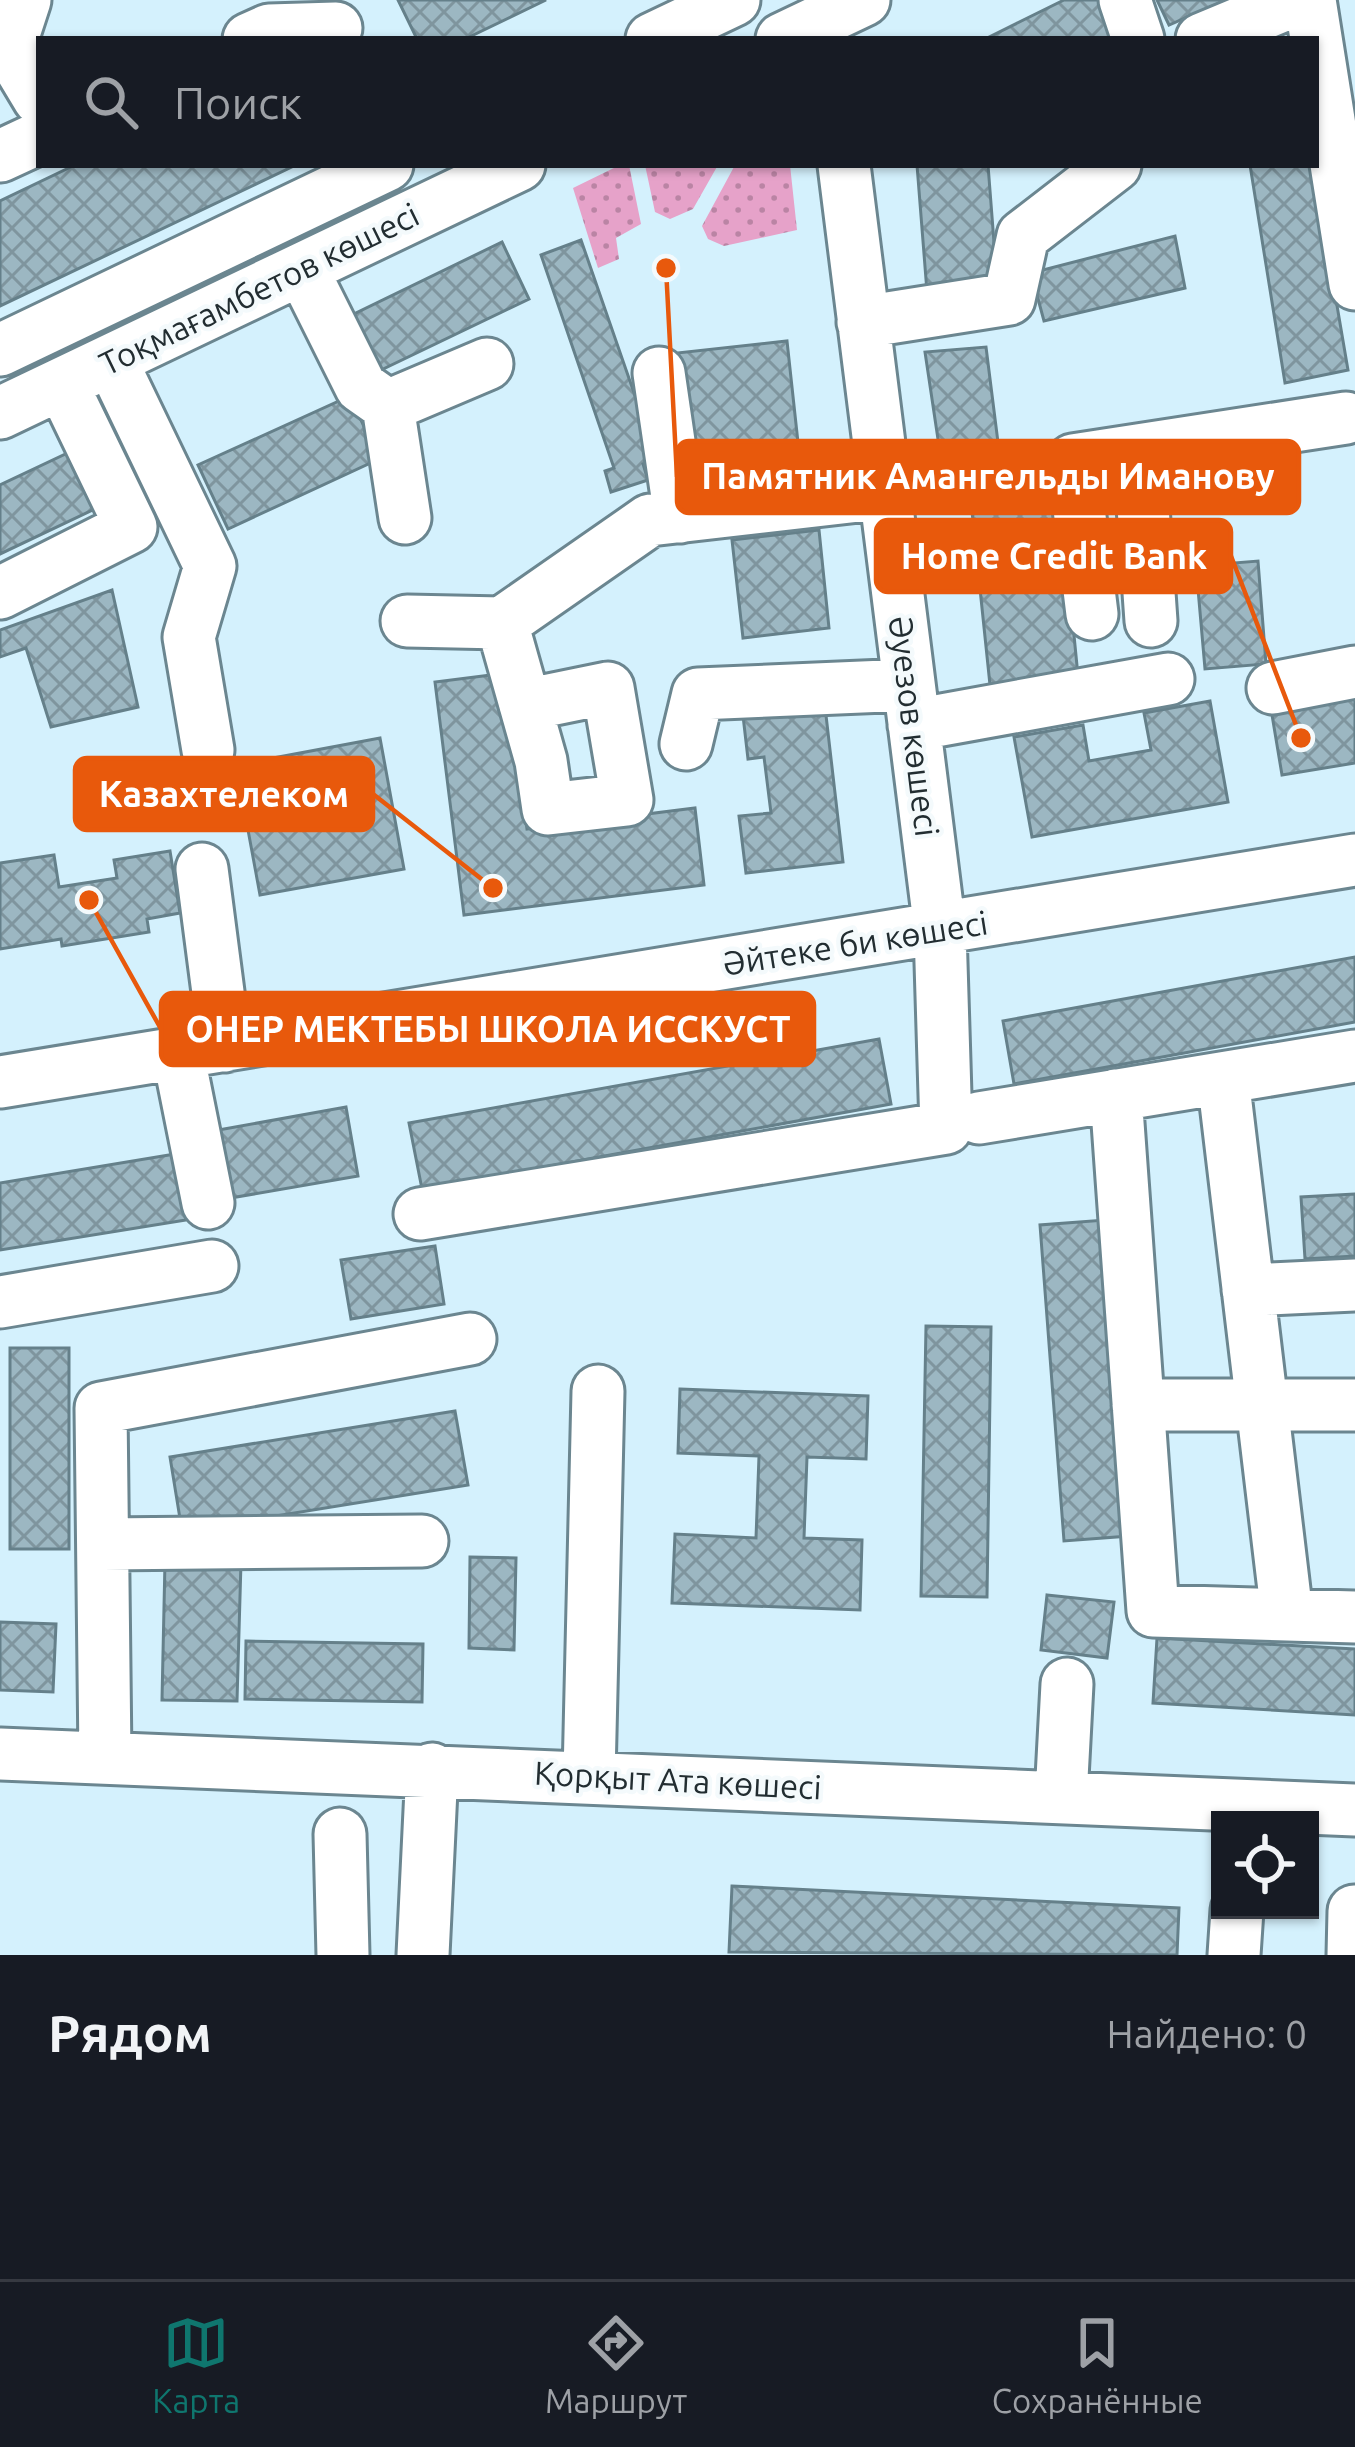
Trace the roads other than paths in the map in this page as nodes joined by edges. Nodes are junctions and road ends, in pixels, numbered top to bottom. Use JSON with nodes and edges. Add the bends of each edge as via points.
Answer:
{"nodes":[{"id":1,"x":25,"y":0,"type":"edge"},
{"id":2,"x":734,"y":0,"type":"edge"},
{"id":3,"x":1125,"y":0,"type":"edge"},
{"id":4,"x":1296,"y":0,"type":"edge"},
{"id":5,"x":1310,"y":0,"type":"edge"},
{"id":6,"x":341,"y":22,"type":"edge"},
{"id":7,"x":255,"y":36,"type":"edge"},
{"id":8,"x":658,"y":36,"type":"edge"},
{"id":9,"x":1137,"y":36,"type":"edge"},
{"id":10,"x":1209,"y":36,"type":"edge"},
{"id":11,"x":1316,"y":36,"type":"edge"},
{"id":12,"x":1319,"y":57,"type":"edge"},
{"id":13,"x":36,"y":95,"type":"edge"},
{"id":14,"x":36,"y":139,"type":"edge"},
{"id":15,"x":0,"y":156,"type":"edge"},
{"id":16,"x":381,"y":168,"type":"edge"},
{"id":17,"x":513,"y":168,"type":"edge"},
{"id":18,"x":844,"y":168,"type":"edge"},
{"id":19,"x":1111,"y":168,"type":"edge"},
{"id":20,"x":302,"y":269,"type":"junction"},
{"id":21,"x":1355,"y":284,"type":"edge"},
{"id":22,"x":863,"y":322,"type":"junction"},
{"id":23,"x":0,"y":350,"type":"edge"},
{"id":24,"x":111,"y":360,"type":"junction"},
{"id":25,"x":487,"y":364,"type":"dead end"},
{"id":26,"x":658,"y":373,"type":"dead end"},
{"id":27,"x":62,"y":384,"type":"junction"},
{"id":28,"x":388,"y":406,"type":"junction"},
{"id":29,"x":0,"y":413,"type":"edge"},
{"id":30,"x":1352,"y":425,"type":"edge"},
{"id":31,"x":1138,"y":450,"type":"junction"},
{"id":32,"x":885,"y":494,"type":"junction"},
{"id":33,"x":680,"y":517,"type":"junction"},
{"id":34,"x":405,"y":518,"type":"dead end"},
{"id":35,"x":0,"y":593,"type":"edge"},
{"id":36,"x":1092,"y":614,"type":"dead end"},
{"id":37,"x":407,"y":621,"type":"dead end"},
{"id":38,"x":1151,"y":621,"type":"dead end"},
{"id":39,"x":502,"y":623,"type":"junction"},
{"id":40,"x":1355,"y":673,"type":"edge"},
{"id":41,"x":1168,"y":679,"type":"dead end"},
{"id":42,"x":1273,"y":688,"type":"dead end"},
{"id":43,"x":525,"y":705,"type":"dead end"},
{"id":44,"x":912,"y":705,"type":"junction"},
{"id":45,"x":686,"y":744,"type":"dead end"},
{"id":46,"x":208,"y":750,"type":"dead end"},
{"id":47,"x":1355,"y":860,"type":"edge"},
{"id":48,"x":202,"y":869,"type":"dead end"},
{"id":49,"x":940,"y":930,"type":"junction"},
{"id":50,"x":201,"y":1050,"type":"junction"},
{"id":51,"x":1355,"y":1056,"type":"edge"},
{"id":52,"x":1223,"y":1078,"type":"junction"},
{"id":53,"x":0,"y":1082,"type":"edge"},
{"id":54,"x":1116,"y":1095,"type":"junction"},
{"id":55,"x":979,"y":1118,"type":"dead end"},
{"id":56,"x":208,"y":1203,"type":"dead end"},
{"id":57,"x":419,"y":1214,"type":"dead end"},
{"id":58,"x":212,"y":1266,"type":"dead end"},
{"id":59,"x":1355,"y":1285,"type":"edge"},
{"id":60,"x":1248,"y":1290,"type":"junction"},
{"id":61,"x":0,"y":1302,"type":"edge"},
{"id":62,"x":470,"y":1339,"type":"dead end"},
{"id":63,"x":598,"y":1391,"type":"dead end"},
{"id":64,"x":1138,"y":1405,"type":"junction"},
{"id":65,"x":1355,"y":1405,"type":"edge"},
{"id":66,"x":1262,"y":1407,"type":"junction"},
{"id":67,"x":422,"y":1541,"type":"dead end"},
{"id":68,"x":103,"y":1544,"type":"junction"},
{"id":69,"x":1287,"y":1615,"type":"junction"},
{"id":70,"x":1355,"y":1617,"type":"edge"},
{"id":71,"x":1067,"y":1684,"type":"dead end"},
{"id":72,"x":0,"y":1754,"type":"edge"},
{"id":73,"x":105,"y":1758,"type":"junction"},
{"id":74,"x":432,"y":1769,"type":"junction"},
{"id":75,"x":589,"y":1776,"type":"junction"},
{"id":76,"x":1060,"y":1797,"type":"junction"},
{"id":77,"x":1355,"y":1810,"type":"edge"},
{"id":78,"x":1221,"y":1811,"type":"edge"},
{"id":79,"x":1318,"y":1811,"type":"edge"},
{"id":80,"x":340,"y":1834,"type":"dead end"},
{"id":81,"x":1354,"y":1911,"type":"edge"},
{"id":82,"x":1236,"y":1919,"type":"edge"},
{"id":83,"x":343,"y":1955,"type":"edge"},
{"id":84,"x":423,"y":1955,"type":"edge"},
{"id":85,"x":1234,"y":1955,"type":"edge"},
{"id":86,"x":1353,"y":1955,"type":"edge"}],
"edges":[{"from":1,"to":13,"type":"street","via":[[9,49]]},
{"from":2,"to":8,"type":"street"},
{"from":3,"to":9,"type":"street"},
{"from":4,"to":10,"type":"street"},
{"from":5,"to":11,"type":"street"},
{"from":6,"to":7,"type":"street"},
{"from":12,"to":21,"type":"street"},
{"from":14,"to":15,"type":"street"},
{"from":16,"to":23,"type":"street","name":"Тоқмағамбетов көшесі"},
{"from":17,"to":20,"type":"street","name":"Тоқмағамбетов көшесі"},
{"from":18,"to":22,"type":"street","name":"Әуезов көшесі"},
{"from":19,"to":22,"type":"street","via":[[1023,236],[1009,299]]},
{"from":20,"to":24,"type":"street","name":"Тоқмағамбетов көшесі"},
{"from":20,"to":28,"type":"street","via":[[361,387]]},
{"from":22,"to":32,"type":"street","name":"Әуезов көшесі"},
{"from":24,"to":27,"type":"street","name":"Тоқмағамбетов көшесі"},
{"from":24,"to":46,"type":"street","via":[[210,566],[189,637]]},
{"from":25,"to":28,"type":"street"},
{"from":26,"to":33,"type":"street"},
{"from":27,"to":29,"type":"street","name":"Тоқмағамбетов көшесі"},
{"from":27,"to":35,"type":"street","via":[[130,527]]},
{"from":28,"to":34,"type":"street"},
{"from":30,"to":31,"type":"street"},
{"from":31,"to":36,"type":"street","via":[[1073,460]]},
{"from":31,"to":38,"type":"street"},
{"from":32,"to":33,"type":"street"},
{"from":32,"to":44,"type":"street","name":"Әуезов көшесі"},
{"from":33,"to":39,"type":"street","via":[[650,520]]},
{"from":37,"to":39,"type":"street"},
{"from":39,"to":43,"type":"street"},
{"from":40,"to":42,"type":"street"},
{"from":41,"to":44,"type":"street"},
{"from":44,"to":45,"type":"street","via":[[698,694]]},
{"from":44,"to":49,"type":"street","name":"Әуезов көшесі"},
{"from":47,"to":49,"type":"street","name":"Әйтеке би көшесі"},
{"from":48,"to":50,"type":"street"},
{"from":49,"to":50,"type":"street","name":"Әйтеке би көшесі"},
{"from":49,"to":57,"type":"street","name":"Әуезов көшесі","via":[[946,1128]]},
{"from":50,"to":53,"type":"street","name":"Әйтеке би көшесі"},
{"from":50,"to":56,"type":"street"},
{"from":51,"to":52,"type":"street"},
{"from":52,"to":54,"type":"street"},
{"from":52,"to":60,"type":"street"},
{"from":54,"to":55,"type":"street"},
{"from":54,"to":64,"type":"street"},
{"from":58,"to":61,"type":"street"},
{"from":59,"to":60,"type":"street"},
{"from":60,"to":66,"type":"street"},
{"from":62,"to":68,"type":"street","via":[[101,1408]]},
{"from":63,"to":75,"type":"street"},
{"from":64,"to":66,"type":"street"},
{"from":64,"to":69,"type":"street","via":[[1153,1611]]},
{"from":65,"to":66,"type":"street"},
{"from":66,"to":69,"type":"street"},
{"from":67,"to":68,"type":"street"},
{"from":68,"to":73,"type":"street"},
{"from":69,"to":70,"type":"street"},
{"from":71,"to":76,"type":"street"},
{"from":72,"to":73,"type":"street","name":"Қорқыт Ата көшесі"},
{"from":73,"to":74,"type":"street","name":"Қорқыт Ата көшесі"},
{"from":74,"to":75,"type":"street","name":"Қорқыт Ата көшесі"},
{"from":74,"to":84,"type":"street"},
{"from":75,"to":76,"type":"street","name":"Қорқыт Ата көшесі"},
{"from":76,"to":78,"type":"street","name":"Қорқыт Ата көшесі"},
{"from":77,"to":79,"type":"street","name":"Қорқыт Ата көшесі"},
{"from":80,"to":83,"type":"street"},
{"from":81,"to":86,"type":"street"},
{"from":82,"to":85,"type":"street"}]}
